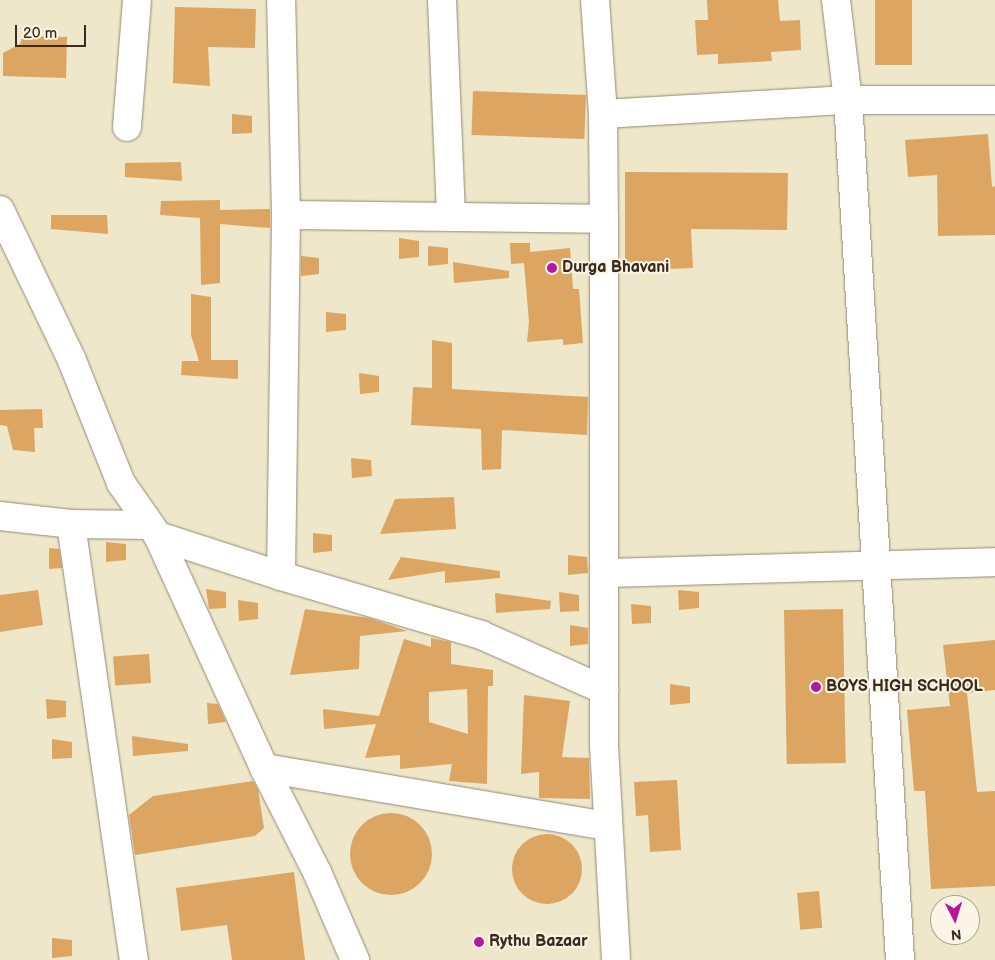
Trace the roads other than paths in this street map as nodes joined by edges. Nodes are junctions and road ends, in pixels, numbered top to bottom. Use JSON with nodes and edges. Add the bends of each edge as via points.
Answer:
{"nodes":[{"id":1,"x":137,"y":0,"type":"edge"},
{"id":2,"x":281,"y":0,"type":"edge"},
{"id":3,"x":442,"y":0,"type":"edge"},
{"id":4,"x":595,"y":0,"type":"edge"},
{"id":5,"x":836,"y":0,"type":"edge"},
{"id":6,"x":848,"y":100,"type":"junction"},
{"id":7,"x":995,"y":100,"type":"edge"},
{"id":8,"x":603,"y":114,"type":"junction"},
{"id":9,"x":128,"y":127,"type":"dead end"},
{"id":10,"x":0,"y":210,"type":"edge"},
{"id":11,"x":286,"y":215,"type":"junction"},
{"id":12,"x":451,"y":218,"type":"junction"},
{"id":13,"x":604,"y":219,"type":"junction"},
{"id":14,"x":0,"y":516,"type":"edge"},
{"id":15,"x":71,"y":524,"type":"junction"},
{"id":16,"x":154,"y":531,"type":"junction"},
{"id":17,"x":995,"y":562,"type":"edge"},
{"id":18,"x":876,"y":567,"type":"junction"},
{"id":19,"x":604,"y":573,"type":"junction"},
{"id":20,"x":281,"y":576,"type":"junction"},
{"id":21,"x":604,"y":690,"type":"junction"},
{"id":22,"x":264,"y":768,"type":"junction"},
{"id":23,"x":606,"y":826,"type":"junction"},
{"id":24,"x":134,"y":960,"type":"edge"},
{"id":25,"x":355,"y":960,"type":"edge"},
{"id":26,"x":616,"y":960,"type":"edge"},
{"id":27,"x":900,"y":960,"type":"edge"}],
"edges":[{"from":1,"to":9,"type":"street"},
{"from":2,"to":11,"type":"street"},
{"from":3,"to":12,"type":"street"},
{"from":4,"to":8,"type":"street"},
{"from":5,"to":6,"type":"street"},
{"from":6,"to":7,"type":"street"},
{"from":6,"to":8,"type":"street"},
{"from":6,"to":18,"type":"street"},
{"from":8,"to":13,"type":"street"},
{"from":10,"to":16,"type":"street","via":[[70,358],[121,483]]},
{"from":11,"to":12,"type":"street"},
{"from":11,"to":20,"type":"street"},
{"from":12,"to":13,"type":"street"},
{"from":13,"to":19,"type":"street"},
{"from":14,"to":15,"type":"street"},
{"from":15,"to":16,"type":"street"},
{"from":15,"to":24,"type":"street"},
{"from":16,"to":20,"type":"street"},
{"from":16,"to":22,"type":"street"},
{"from":17,"to":18,"type":"street"},
{"from":18,"to":19,"type":"street"},
{"from":18,"to":27,"type":"street"},
{"from":19,"to":21,"type":"street"},
{"from":20,"to":21,"type":"street","via":[[481,635]]},
{"from":21,"to":23,"type":"street"},
{"from":22,"to":23,"type":"street"},
{"from":22,"to":25,"type":"street","via":[[317,872]]},
{"from":23,"to":26,"type":"street"}]}
